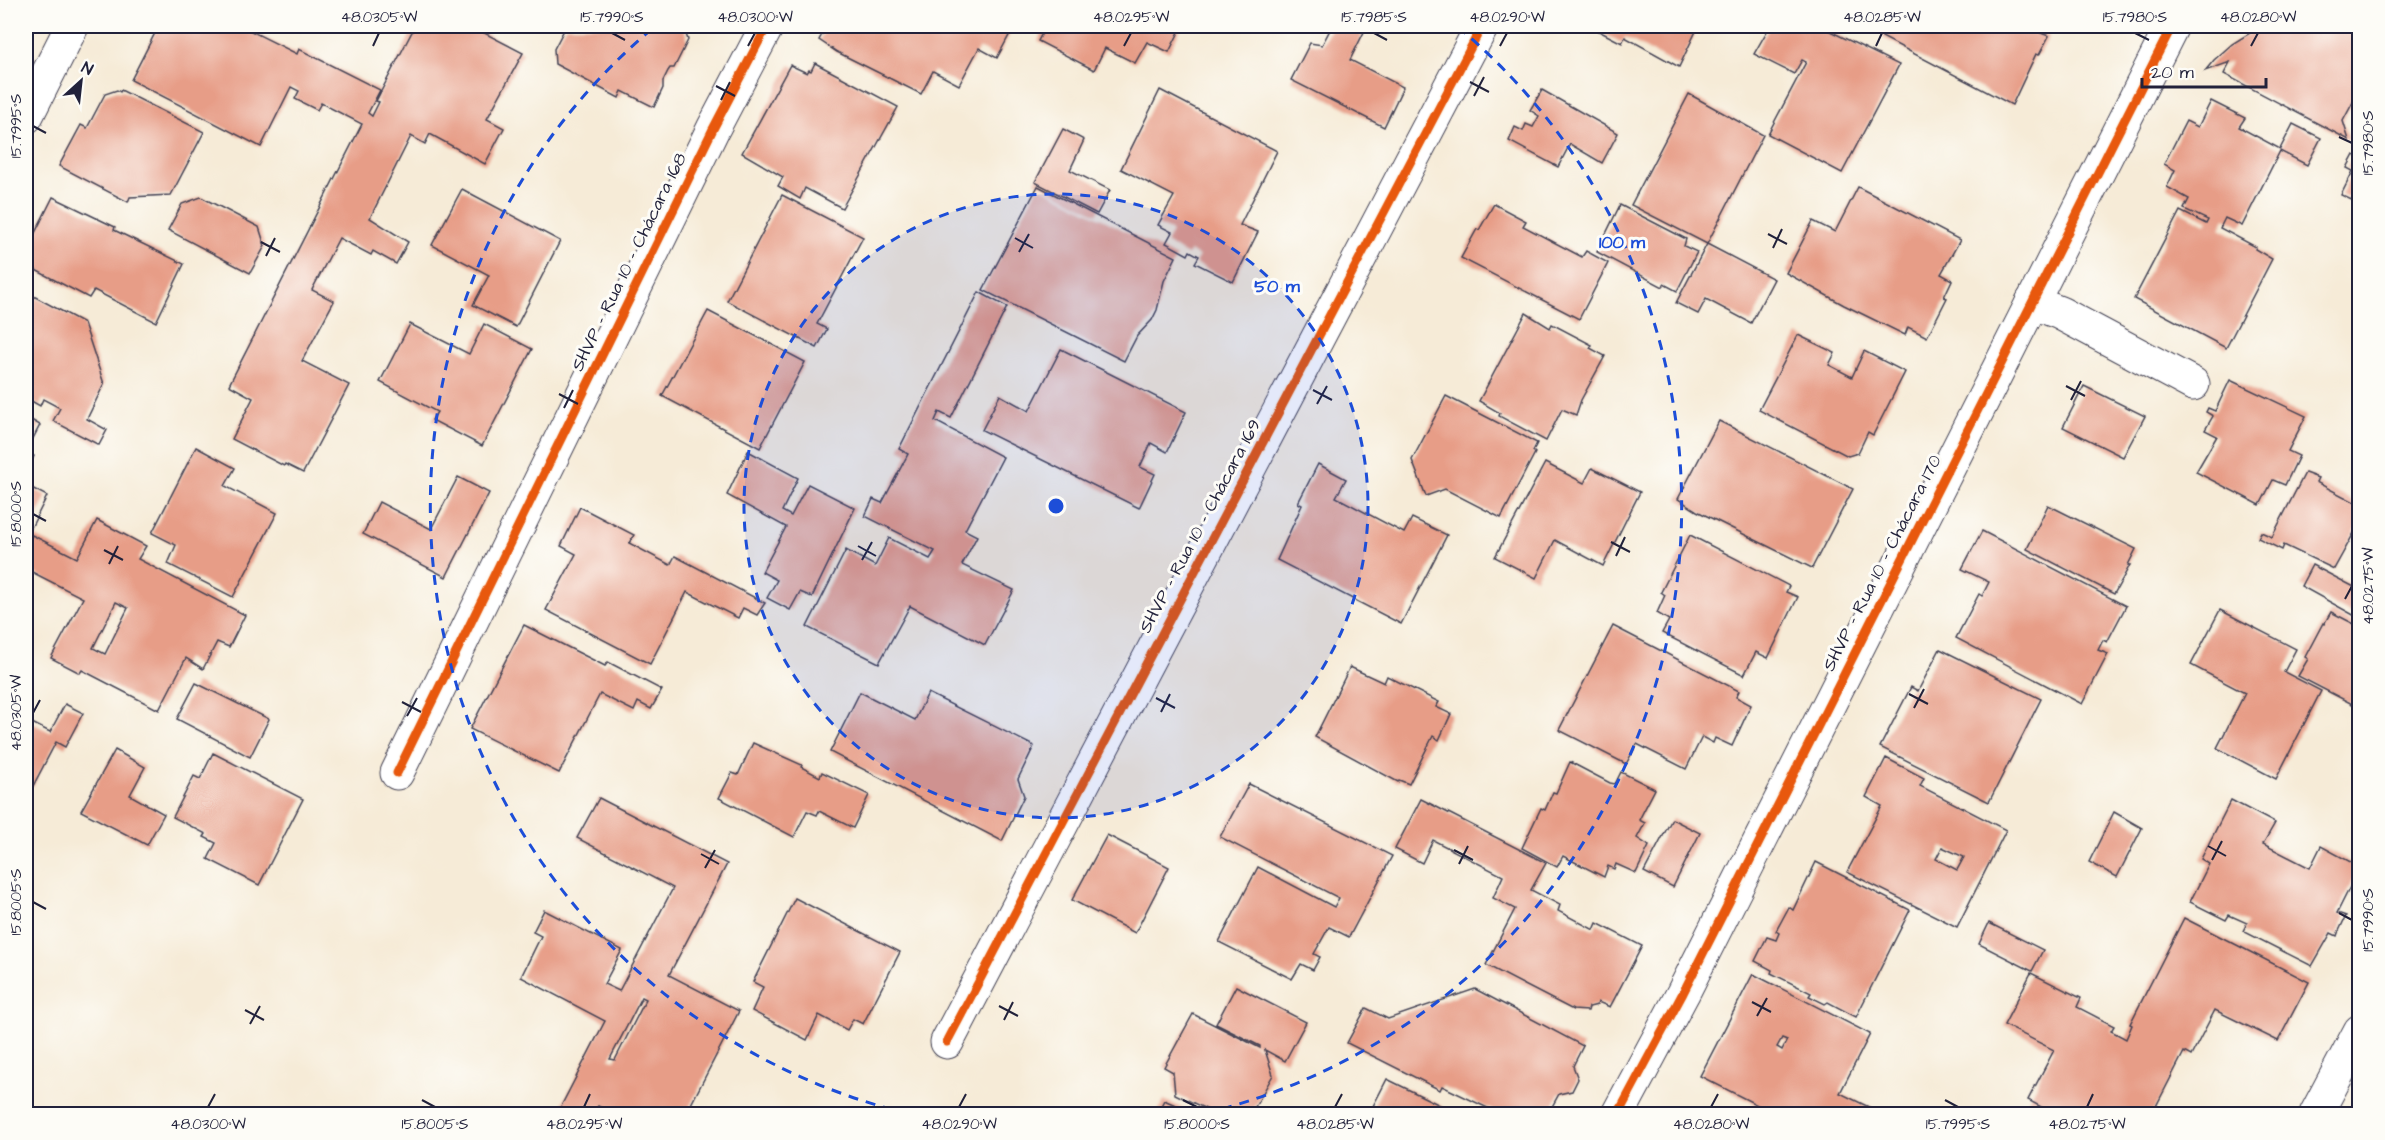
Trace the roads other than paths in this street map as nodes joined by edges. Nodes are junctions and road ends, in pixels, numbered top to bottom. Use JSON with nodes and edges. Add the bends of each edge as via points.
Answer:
{"nodes":[{"id":1,"x":72,"y":26,"type":"edge"},
{"id":2,"x":767,"y":26,"type":"edge"},
{"id":3,"x":1482,"y":26,"type":"edge"},
{"id":4,"x":2172,"y":26,"type":"edge"},
{"id":5,"x":26,"y":117,"type":"edge"},
{"id":6,"x":2032,"y":302,"type":"junction"},
{"id":7,"x":2193,"y":384,"type":"dead end"},
{"id":8,"x":398,"y":773,"type":"dead end"},
{"id":9,"x":2360,"y":1032,"type":"edge"},
{"id":10,"x":947,"y":1042,"type":"dead end"},
{"id":11,"x":1618,"y":1114,"type":"edge"},
{"id":12,"x":2316,"y":1114,"type":"edge"}],
"edges":[{"from":1,"to":5,"type":"street"},
{"from":2,"to":8,"type":"street","name":"SHVP - Rua 10 - Chácara 168"},
{"from":3,"to":10,"type":"street","name":"SHVP - Rua 10 - Chácara 169"},
{"from":4,"to":6,"type":"street","name":"SHVP - Rua 10 - Chácara 170"},
{"from":6,"to":7,"type":"street","via":[[2061,313]]},
{"from":6,"to":11,"type":"street","name":"SHVP - Rua 10 - Chácara 170"},
{"from":9,"to":12,"type":"street"}]}
